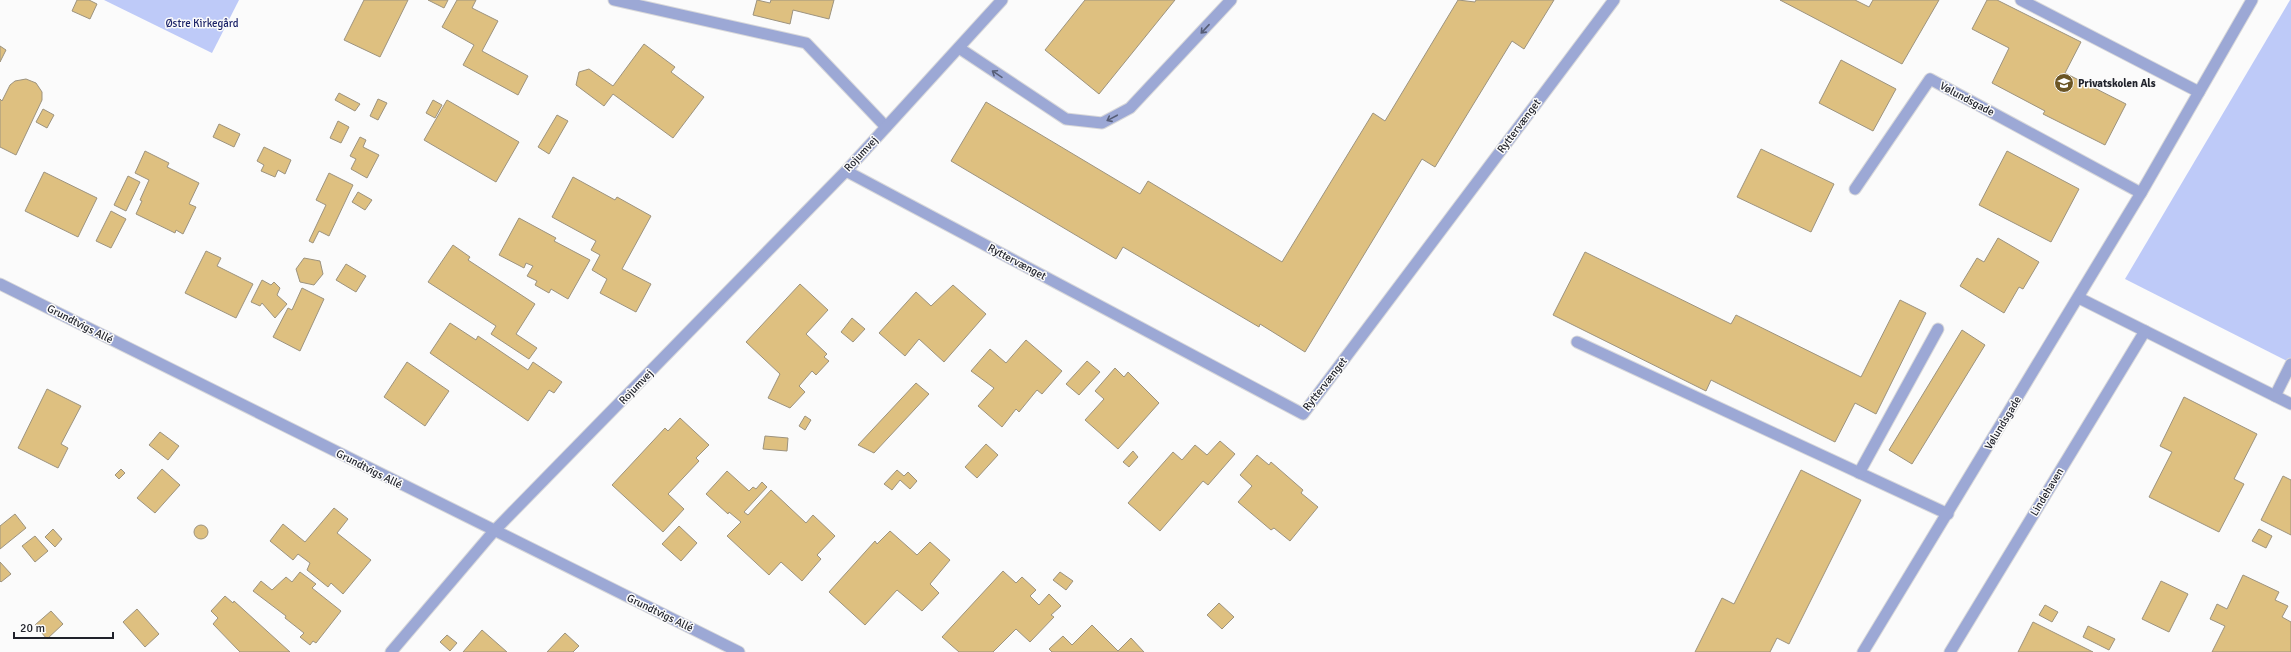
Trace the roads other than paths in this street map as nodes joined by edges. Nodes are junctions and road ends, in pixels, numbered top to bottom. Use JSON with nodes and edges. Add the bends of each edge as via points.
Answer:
{"nodes":[{"id":1,"x":614,"y":0,"type":"edge"},
{"id":2,"x":1002,"y":0,"type":"edge"},
{"id":3,"x":1231,"y":0,"type":"edge"},
{"id":4,"x":1614,"y":0,"type":"edge"},
{"id":5,"x":2021,"y":0,"type":"edge"},
{"id":6,"x":2252,"y":0,"type":"edge"},
{"id":7,"x":959,"y":48,"type":"junction"},
{"id":8,"x":2199,"y":92,"type":"junction"},
{"id":9,"x":886,"y":127,"type":"junction"},
{"id":10,"x":846,"y":171,"type":"junction"},
{"id":11,"x":1855,"y":189,"type":"dead end"},
{"id":12,"x":2141,"y":193,"type":"junction"},
{"id":13,"x":0,"y":284,"type":"edge"},
{"id":14,"x":2079,"y":298,"type":"junction"},
{"id":15,"x":1938,"y":329,"type":"dead end"},
{"id":16,"x":2145,"y":331,"type":"junction"},
{"id":17,"x":1577,"y":342,"type":"dead end"},
{"id":18,"x":2291,"y":364,"type":"edge"},
{"id":19,"x":2275,"y":396,"type":"junction"},
{"id":20,"x":2291,"y":404,"type":"edge"},
{"id":21,"x":1859,"y":473,"type":"junction"},
{"id":22,"x":1948,"y":514,"type":"junction"},
{"id":23,"x":494,"y":531,"type":"junction"},
{"id":24,"x":391,"y":652,"type":"edge"},
{"id":25,"x":739,"y":652,"type":"edge"},
{"id":26,"x":1863,"y":652,"type":"edge"},
{"id":27,"x":1950,"y":652,"type":"edge"}],
"edges":[{"from":1,"to":9,"type":"street","name":"Rojumvej","via":[[806,43]]},
{"from":2,"to":7,"type":"street","name":"Rojumvej"},
{"from":3,"to":7,"type":"street","one_way":true,"via":[[1130,108],[1102,123],[1066,119]]},
{"from":4,"to":10,"type":"street","name":"Ryttervænget","via":[[1303,414]]},
{"from":5,"to":8,"type":"street"},
{"from":6,"to":8,"type":"street","name":"Vølundsgade"},
{"from":7,"to":9,"type":"street","name":"Rojumvej"},
{"from":8,"to":12,"type":"street","name":"Vølundsgade"},
{"from":9,"to":10,"type":"street","name":"Rojumvej"},
{"from":10,"to":23,"type":"street","name":"Rojumvej"},
{"from":11,"to":12,"type":"street","name":"Vølundsgade","via":[[1930,79]]},
{"from":12,"to":14,"type":"street","name":"Vølundsgade"},
{"from":13,"to":23,"type":"street","name":"Grundtvigs Allé"},
{"from":14,"to":16,"type":"street"},
{"from":14,"to":22,"type":"street","name":"Vølundsgade"},
{"from":15,"to":21,"type":"street"},
{"from":16,"to":19,"type":"street"},
{"from":16,"to":27,"type":"street","name":"Lindehaven"},
{"from":17,"to":21,"type":"street"},
{"from":18,"to":19,"type":"street"},
{"from":19,"to":20,"type":"street"},
{"from":21,"to":22,"type":"street"},
{"from":22,"to":26,"type":"street","name":"Vølundsgade"},
{"from":23,"to":24,"type":"street","name":"Rojumvej"},
{"from":23,"to":25,"type":"street","name":"Grundtvigs Allé"}]}
